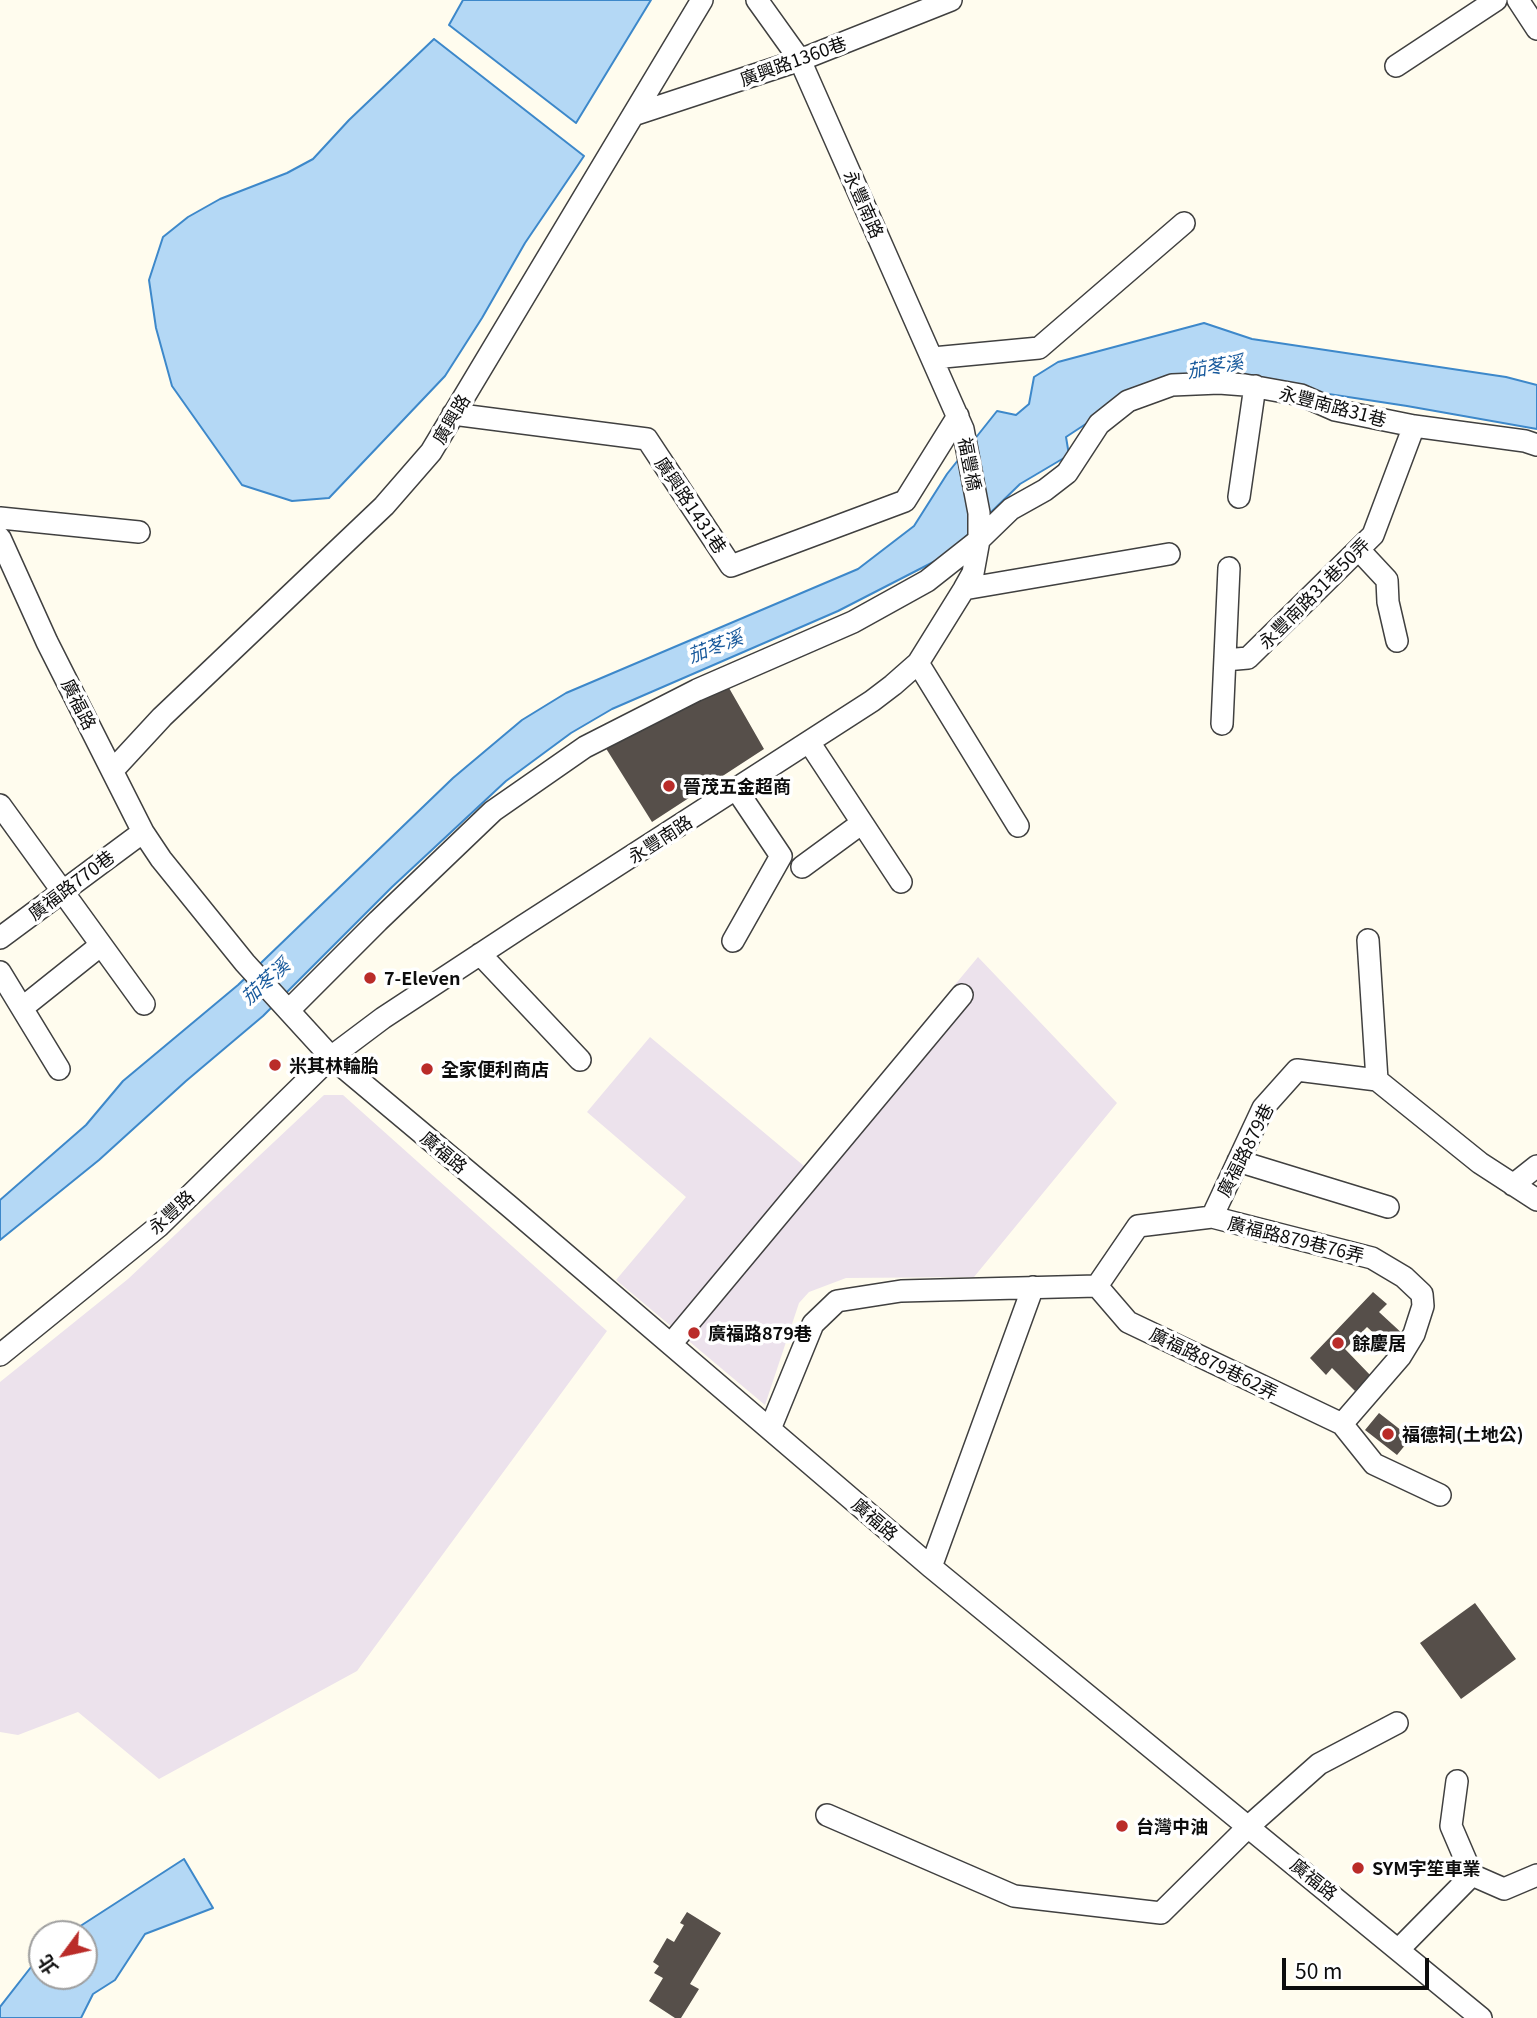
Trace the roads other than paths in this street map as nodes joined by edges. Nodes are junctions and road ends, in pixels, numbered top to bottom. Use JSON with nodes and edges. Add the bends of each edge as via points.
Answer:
{"nodes":[{"id":1,"x":702,"y":0,"type":"edge"},
{"id":2,"x":757,"y":0,"type":"edge"},
{"id":3,"x":951,"y":0,"type":"edge"},
{"id":4,"x":1496,"y":0,"type":"edge"},
{"id":5,"x":1518,"y":0,"type":"edge"},
{"id":6,"x":1537,"y":29,"type":"edge"},
{"id":7,"x":800,"y":60,"type":"junction"},
{"id":8,"x":1395,"y":66,"type":"dead end"},
{"id":9,"x":633,"y":115,"type":"junction"},
{"id":10,"x":1184,"y":223,"type":"dead end"},
{"id":11,"x":933,"y":358,"type":"junction"},
{"id":12,"x":1255,"y":386,"type":"junction"},
{"id":13,"x":453,"y":414,"type":"junction"},
{"id":14,"x":958,"y":416,"type":"junction"},
{"id":15,"x":1414,"y":426,"type":"junction"},
{"id":16,"x":1537,"y":445,"type":"edge"},
{"id":17,"x":1240,"y":497,"type":"dead end"},
{"id":18,"x":979,"y":513,"type":"joint"},
{"id":19,"x":0,"y":518,"type":"edge"},
{"id":20,"x":139,"y":532,"type":"dead end"},
{"id":21,"x":979,"y":540,"type":"junction"},
{"id":22,"x":2,"y":546,"type":"edge"},
{"id":23,"x":1359,"y":550,"type":"junction"},
{"id":24,"x":1169,"y":554,"type":"dead end"},
{"id":25,"x":1229,"y":568,"type":"dead end"},
{"id":26,"x":964,"y":589,"type":"junction"},
{"id":27,"x":1397,"y":641,"type":"dead end"},
{"id":28,"x":1225,"y":660,"type":"junction"},
{"id":29,"x":918,"y":663,"type":"junction"},
{"id":30,"x":1222,"y":724,"type":"dead end"},
{"id":31,"x":808,"y":742,"type":"junction"},
{"id":32,"x":113,"y":770,"type":"junction"},
{"id":33,"x":736,"y":789,"type":"junction"},
{"id":34,"x":0,"y":805,"type":"edge"},
{"id":35,"x":862,"y":823,"type":"junction"},
{"id":36,"x":1018,"y":826,"type":"dead end"},
{"id":37,"x":143,"y":832,"type":"junction"},
{"id":38,"x":802,"y":867,"type":"dead end"},
{"id":39,"x":901,"y":882,"type":"dead end"},
{"id":40,"x":62,"y":891,"type":"junction"},
{"id":41,"x":0,"y":938,"type":"edge"},
{"id":42,"x":1368,"y":940,"type":"dead end"},
{"id":43,"x":733,"y":941,"type":"dead end"},
{"id":44,"x":101,"y":945,"type":"junction"},
{"id":45,"x":480,"y":954,"type":"junction"},
{"id":46,"x":0,"y":972,"type":"edge"},
{"id":47,"x":961,"y":995,"type":"dead end"},
{"id":48,"x":144,"y":1004,"type":"dead end"},
{"id":49,"x":286,"y":1007,"type":"junction"},
{"id":50,"x":22,"y":1008,"type":"junction"},
{"id":51,"x":331,"y":1057,"type":"junction"},
{"id":52,"x":580,"y":1060,"type":"dead end"},
{"id":53,"x":59,"y":1069,"type":"dead end"},
{"id":54,"x":1377,"y":1080,"type":"junction"},
{"id":55,"x":1238,"y":1161,"type":"junction"},
{"id":56,"x":1537,"y":1166,"type":"edge"},
{"id":57,"x":1513,"y":1185,"type":"junction"},
{"id":58,"x":1537,"y":1200,"type":"edge"},
{"id":59,"x":1388,"y":1207,"type":"dead end"},
{"id":60,"x":1212,"y":1217,"type":"junction"},
{"id":61,"x":1097,"y":1286,"type":"junction"},
{"id":62,"x":1033,"y":1287,"type":"junction"},
{"id":63,"x":671,"y":1344,"type":"junction"},
{"id":64,"x":0,"y":1355,"type":"edge"},
{"id":65,"x":1342,"y":1424,"type":"junction"},
{"id":66,"x":770,"y":1429,"type":"junction"},
{"id":67,"x":1440,"y":1495,"type":"dead end"},
{"id":68,"x":931,"y":1567,"type":"junction"},
{"id":69,"x":1397,"y":1723,"type":"dead end"},
{"id":70,"x":1457,"y":1781,"type":"dead end"},
{"id":71,"x":827,"y":1815,"type":"dead end"},
{"id":72,"x":1249,"y":1826,"type":"junction"},
{"id":73,"x":1472,"y":1875,"type":"junction"},
{"id":74,"x":1537,"y":1875,"type":"edge"},
{"id":75,"x":1399,"y":1949,"type":"junction"},
{"id":76,"x":1481,"y":2018,"type":"edge"}],
"edges":[{"from":1,"to":9,"type":"street","name":"廣興路"},
{"from":2,"to":7,"type":"street","name":"永豐南路"},
{"from":3,"to":7,"type":"street","name":"廣興路1360巷"},
{"from":4,"to":8,"type":"street"},
{"from":5,"to":6,"type":"street"},
{"from":7,"to":9,"type":"street","name":"廣興路1360巷"},
{"from":7,"to":11,"type":"street","name":"永豐南路"},
{"from":9,"to":13,"type":"street","name":"廣興路"},
{"from":10,"to":11,"type":"street","via":[[1039,348]]},
{"from":11,"to":14,"type":"street","name":"永豐南路"},
{"from":12,"to":15,"type":"street","name":"永豐南路31巷","via":[[1301,395],[1335,410]]},
{"from":12,"to":17,"type":"street"},
{"from":12,"to":21,"type":"street","name":"永豐南路31巷","via":[[1172,385],[1128,401],[1099,424],[1068,473],[1011,509]]},
{"from":13,"to":14,"type":"street","name":"廣興路1431巷","via":[[646,439],[731,566],[905,501]]},
{"from":13,"to":32,"type":"street","name":"廣興路","via":[[431,452],[384,506]]},
{"from":14,"to":18,"type":"street","name":"福豐橋"},
{"from":15,"to":16,"type":"street","name":"永豐南路31巷"},
{"from":15,"to":23,"type":"street","name":"永豐南路31巷50弄","via":[[1373,534]]},
{"from":18,"to":21,"type":"street","name":"永豐南路"},
{"from":19,"to":20,"type":"street"},
{"from":21,"to":26,"type":"street","name":"永豐南路","via":[[973,573]]},
{"from":21,"to":49,"type":"street","name":"永豐南路31巷","via":[[927,581],[853,622],[697,690],[585,747],[493,811]]},
{"from":22,"to":32,"type":"street","name":"廣福路"},
{"from":23,"to":27,"type":"street","via":[[1387,580]]},
{"from":23,"to":28,"type":"street","name":"永豐南路31巷50弄","via":[[1248,658]]},
{"from":24,"to":26,"type":"street"},
{"from":25,"to":28,"type":"street"},
{"from":26,"to":29,"type":"street","name":"永豐南路"},
{"from":28,"to":30,"type":"street"},
{"from":29,"to":31,"type":"street","name":"永豐南路","via":[[872,701]]},
{"from":29,"to":36,"type":"street"},
{"from":31,"to":33,"type":"street","name":"永豐南路"},
{"from":31,"to":35,"type":"street"},
{"from":32,"to":37,"type":"street","name":"廣福路"},
{"from":33,"to":43,"type":"street","via":[[781,856]]},
{"from":33,"to":45,"type":"street","name":"永豐南路"},
{"from":34,"to":40,"type":"street"},
{"from":35,"to":38,"type":"street"},
{"from":35,"to":39,"type":"street"},
{"from":37,"to":40,"type":"street","name":"廣福路770巷"},
{"from":37,"to":49,"type":"street","name":"廣福路"},
{"from":40,"to":41,"type":"street","name":"廣福路770巷"},
{"from":40,"to":44,"type":"street"},
{"from":42,"to":54,"type":"street"},
{"from":44,"to":48,"type":"street"},
{"from":44,"to":50,"type":"street"},
{"from":45,"to":51,"type":"street","name":"永豐南路"},
{"from":45,"to":52,"type":"street"},
{"from":46,"to":50,"type":"street"},
{"from":47,"to":63,"type":"street"},
{"from":49,"to":51,"type":"street","name":"廣福路"},
{"from":50,"to":53,"type":"street"},
{"from":51,"to":63,"type":"street","name":"廣福路"},
{"from":51,"to":64,"type":"street","name":"永豐路","via":[[159,1226]]},
{"from":54,"to":55,"type":"street","name":"廣福路879巷","via":[[1297,1070],[1263,1108]]},
{"from":54,"to":57,"type":"street"},
{"from":55,"to":59,"type":"street"},
{"from":55,"to":60,"type":"street","name":"廣福路879巷"},
{"from":56,"to":57,"type":"street"},
{"from":57,"to":58,"type":"street"},
{"from":60,"to":61,"type":"street","name":"廣福路879巷","via":[[1138,1226]]},
{"from":60,"to":65,"type":"street","name":"廣福路879巷76弄","via":[[1372,1258],[1422,1294],[1414,1334]]},
{"from":61,"to":62,"type":"street"},
{"from":61,"to":65,"type":"street","name":"廣福路879巷62弄","via":[[1128,1322]]},
{"from":62,"to":66,"type":"street","via":[[901,1291],[836,1301],[813,1324]]},
{"from":62,"to":68,"type":"street"},
{"from":63,"to":66,"type":"street","name":"廣福路"},
{"from":65,"to":67,"type":"street","via":[[1374,1464]]},
{"from":66,"to":68,"type":"street","name":"廣福路"},
{"from":68,"to":72,"type":"street","name":"廣福路"},
{"from":69,"to":72,"type":"street","via":[[1319,1764]]},
{"from":70,"to":73,"type":"street","via":[[1451,1826]]},
{"from":71,"to":72,"type":"street","via":[[1014,1896],[1161,1913]]},
{"from":72,"to":75,"type":"street","name":"廣福路"},
{"from":73,"to":74,"type":"street","via":[[1504,1889]]},
{"from":73,"to":75,"type":"street"},
{"from":75,"to":76,"type":"street","name":"廣福路"}]}
